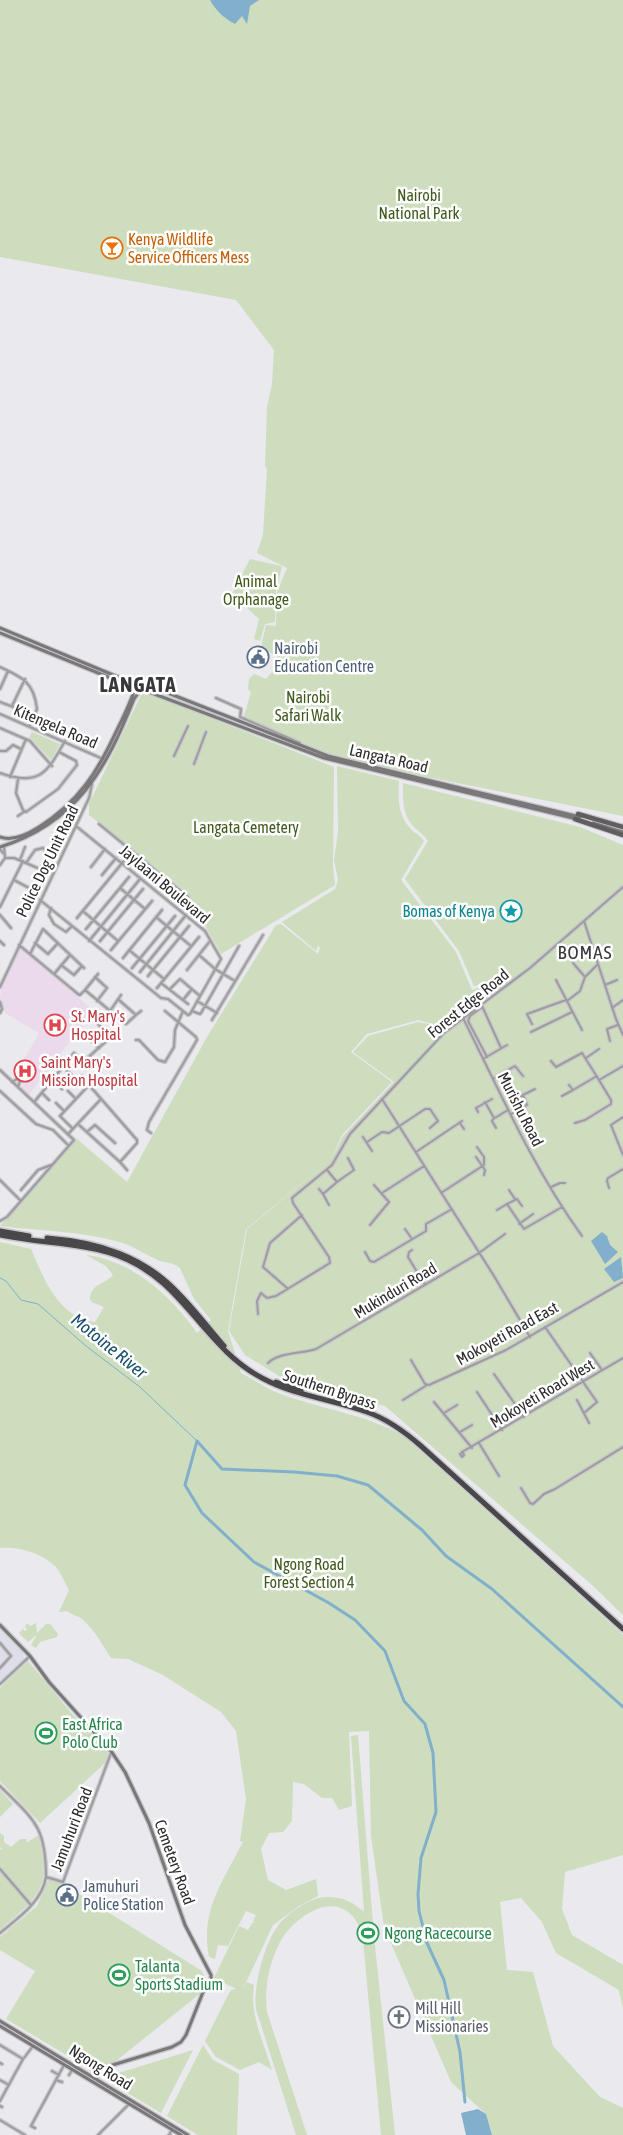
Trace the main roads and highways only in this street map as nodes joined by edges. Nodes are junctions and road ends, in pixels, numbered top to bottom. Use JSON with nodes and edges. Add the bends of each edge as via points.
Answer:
{"nodes":[{"id":1,"x":0,"y":628,"type":"edge"},
{"id":2,"x":0,"y":633,"type":"edge"},
{"id":3,"x":62,"y":653,"type":"junction"},
{"id":4,"x":60,"y":657,"type":"junction"},
{"id":5,"x":140,"y":682,"type":"junction"},
{"id":6,"x":126,"y":684,"type":"junction"},
{"id":7,"x":135,"y":687,"type":"junction"},
{"id":8,"x":136,"y":693,"type":"junction"},
{"id":9,"x":105,"y":760,"type":"junction"},
{"id":10,"x":576,"y":816,"type":"junction"},
{"id":11,"x":623,"y":831,"type":"edge"},
{"id":12,"x":0,"y":837,"type":"edge"},
{"id":13,"x":4,"y":839,"type":"junction"},
{"id":14,"x":2,"y":847,"type":"edge"},
{"id":15,"x":0,"y":1233,"type":"edge"},
{"id":16,"x":0,"y":1624,"type":"edge"},
{"id":17,"x":623,"y":1624,"type":"edge"},
{"id":18,"x":623,"y":1629,"type":"edge"},
{"id":19,"x":0,"y":2021,"type":"edge"},
{"id":20,"x":0,"y":2026,"type":"edge"},
{"id":21,"x":35,"y":2041,"type":"junction"},
{"id":22,"x":39,"y":2050,"type":"junction"},
{"id":23,"x":50,"y":2050,"type":"junction"},
{"id":24,"x":52,"y":2057,"type":"junction"},
{"id":25,"x":96,"y":2079,"type":"junction"},
{"id":26,"x":181,"y":2135,"type":"edge"},
{"id":27,"x":188,"y":2135,"type":"edge"}],
"edges":[{"from":1,"to":3,"type":"main road"},
{"from":2,"to":4,"type":"main road"},
{"from":3,"to":4,"type":"main road"},
{"from":3,"to":5,"type":"main road","via":[[118,677]]},
{"from":4,"to":6,"type":"main road"},
{"from":5,"to":7,"type":"main road"},
{"from":5,"to":8,"type":"main road"},
{"from":5,"to":10,"type":"main road","name":"Langata Road","via":[[336,759]]},
{"from":6,"to":7,"type":"main road"},
{"from":6,"to":8,"type":"main road"},
{"from":7,"to":8,"type":"main road"},
{"from":8,"to":9,"type":"main road"},
{"from":8,"to":9,"type":"main road"},
{"from":8,"to":10,"type":"main road","name":"Langata Road","via":[[148,690],[324,758]]},
{"from":9,"to":13,"type":"main road","via":[[59,812],[32,831]]},
{"from":9,"to":14,"type":"main road","via":[[92,784],[52,821]]},
{"from":10,"to":11,"type":"main road"},
{"from":10,"to":11,"type":"main road"},
{"from":10,"to":11,"type":"main road","via":[[590,814]]},
{"from":12,"to":13,"type":"main road"},
{"from":13,"to":14,"type":"main road"},
{"from":15,"to":17,"type":"highway","name":"Southern Bypass","via":[[91,1243],[128,1256],[170,1285],[225,1346],[251,1368],[284,1385],[362,1407],[400,1425]]},
{"from":15,"to":18,"type":"highway","name":"Southern Bypass","via":[[85,1246],[134,1263],[163,1283],[214,1340],[251,1372],[290,1391],[368,1412],[400,1429]]},
{"from":16,"to":25,"type":"main road","name":"Cemetery Road","via":[[111,1751],[125,1772],[149,1823],[185,1925],[212,1975],[211,1985],[205,1987],[186,2035],[178,2044],[101,2066]]},
{"from":19,"to":21,"type":"main road","name":"Ngong Road"},
{"from":20,"to":22,"type":"main road","name":"Ngong Road"},
{"from":21,"to":22,"type":"main road","via":[[41,2046]]},
{"from":21,"to":23,"type":"main road","name":"Ngong Road"},
{"from":22,"to":24,"type":"main road","name":"Ngong Road"},
{"from":23,"to":24,"type":"main road"},
{"from":23,"to":25,"type":"main road","name":"Ngong Road"},
{"from":24,"to":26,"type":"main road","name":"Ngong Road"},
{"from":25,"to":27,"type":"main road","name":"Ngong Road"}]}
